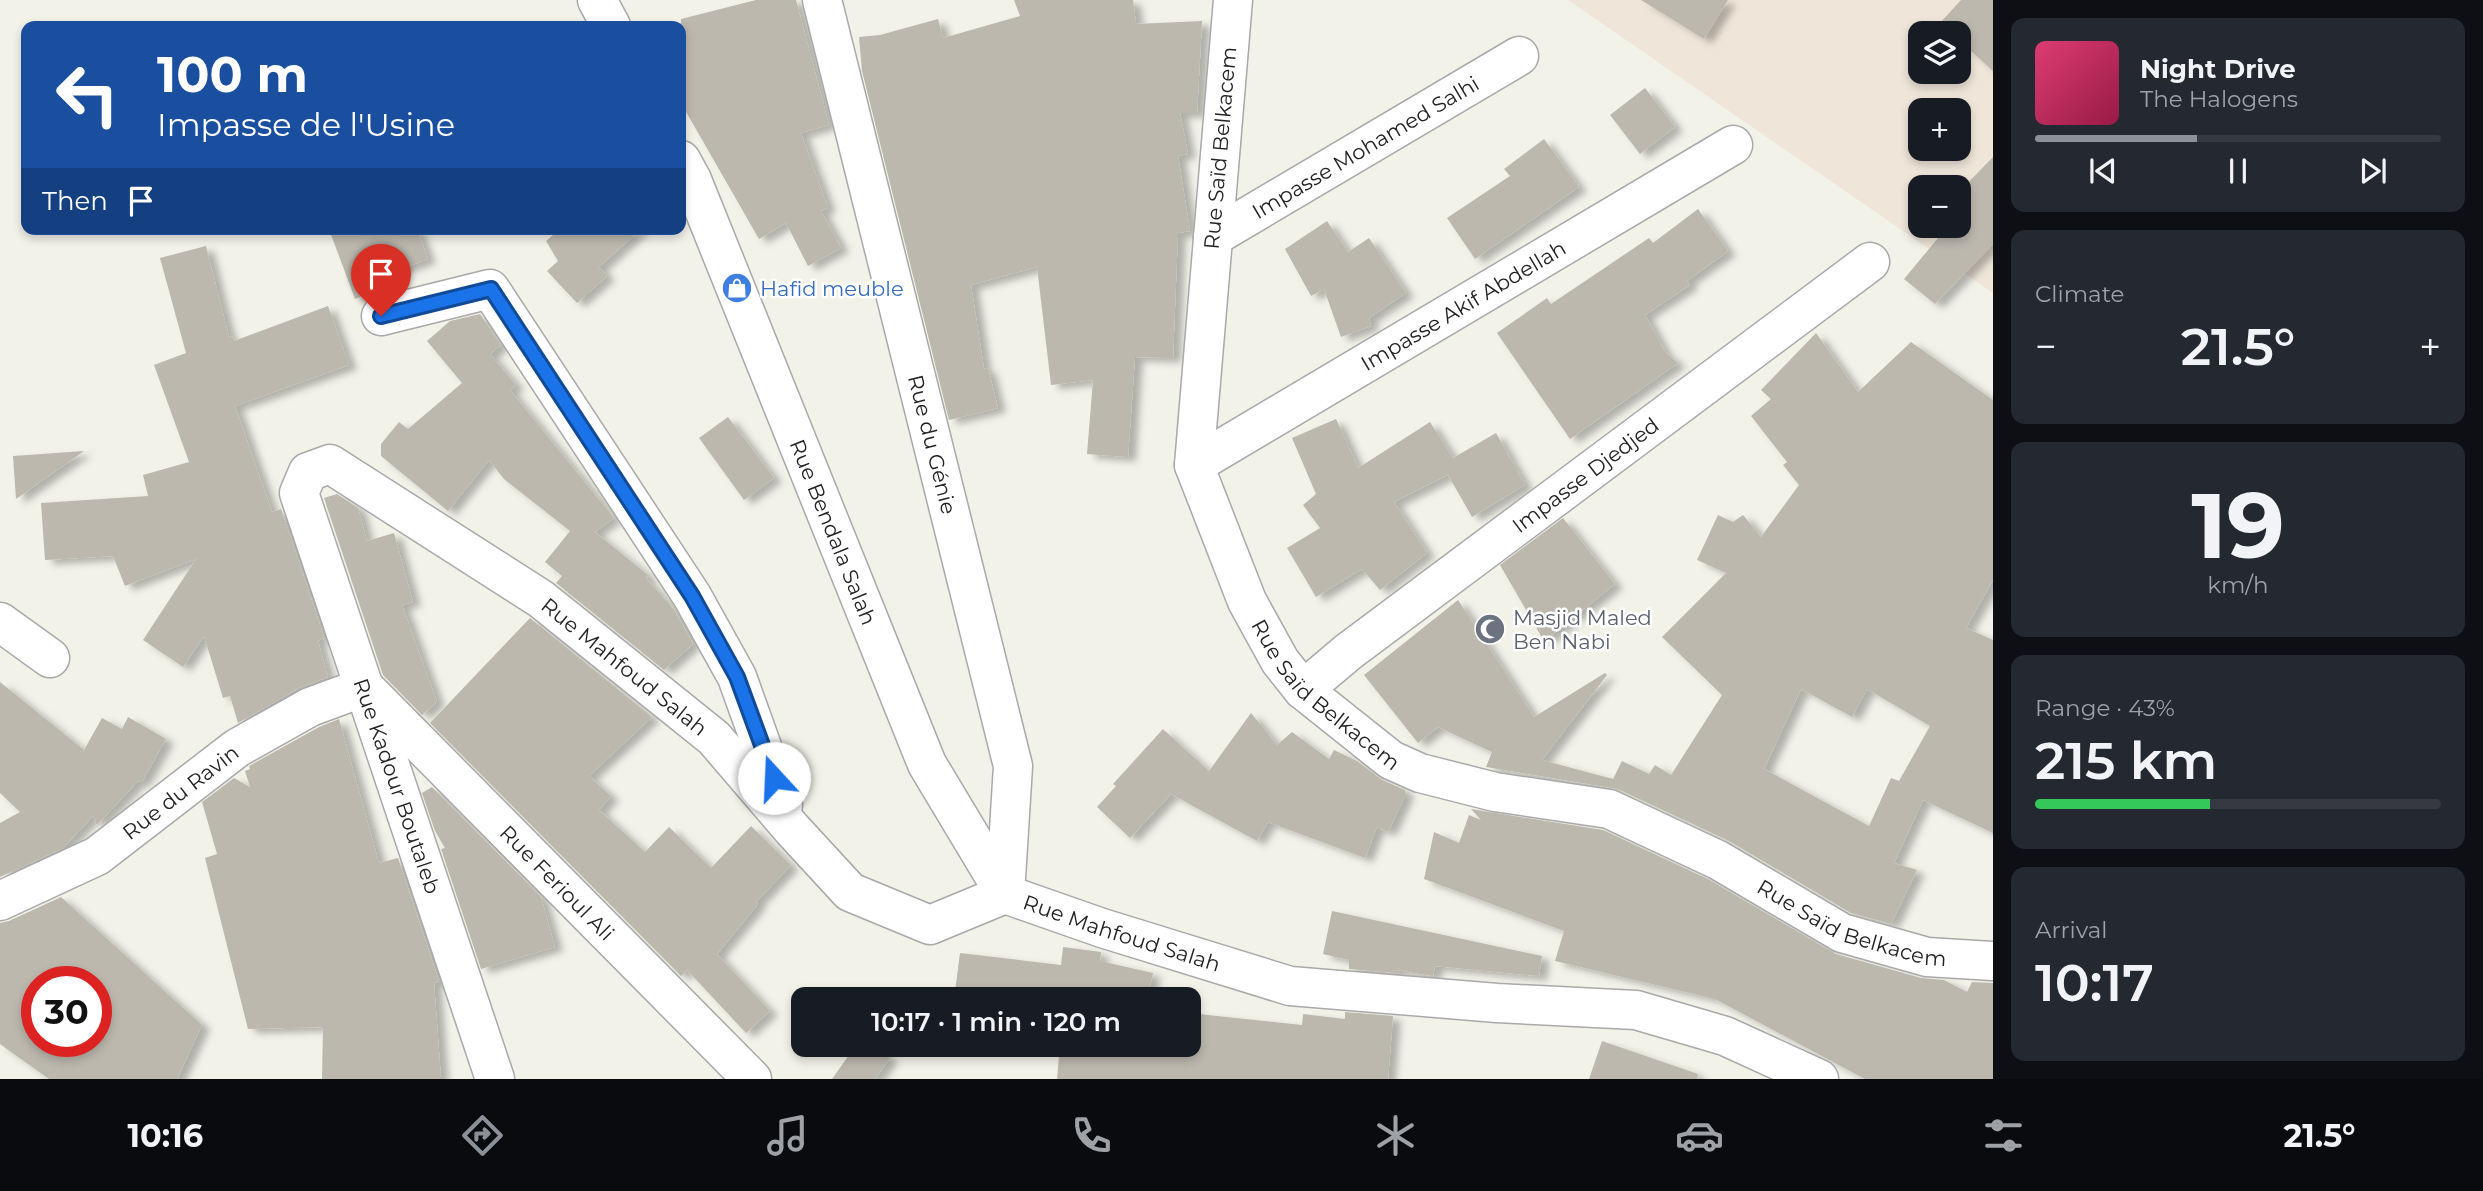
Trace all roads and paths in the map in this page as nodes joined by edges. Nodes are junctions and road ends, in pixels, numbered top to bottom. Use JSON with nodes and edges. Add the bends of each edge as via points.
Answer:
{"nodes":[{"id":1,"x":597,"y":0,"type":"edge"},
{"id":2,"x":822,"y":0,"type":"edge"},
{"id":3,"x":1233,"y":0,"type":"edge"},
{"id":4,"x":608,"y":21,"type":"edge"},
{"id":5,"x":1519,"y":56,"type":"dead end"},
{"id":6,"x":1733,"y":145,"type":"dead end"},
{"id":7,"x":686,"y":169,"type":"edge"},
{"id":8,"x":1213,"y":237,"type":"junction"},
{"id":9,"x":1870,"y":262,"type":"dead end"},
{"id":10,"x":381,"y":316,"type":"dead end"},
{"id":11,"x":1194,"y":465,"type":"junction"},
{"id":12,"x":299,"y":494,"type":"joint"},
{"id":13,"x":0,"y":622,"type":"edge"},
{"id":14,"x":50,"y":658,"type":"dead end"},
{"id":15,"x":364,"y":687,"type":"junction"},
{"id":16,"x":1303,"y":690,"type":"junction"},
{"id":17,"x":792,"y":829,"type":"junction"},
{"id":18,"x":1005,"y":894,"type":"junction"},
{"id":19,"x":0,"y":901,"type":"edge"},
{"id":20,"x":1993,"y":961,"type":"edge"},
{"id":21,"x":495,"y":1079,"type":"edge"},
{"id":22,"x":752,"y":1079,"type":"edge"},
{"id":23,"x":1819,"y":1079,"type":"edge"}],
"edges":[{"from":1,"to":4,"type":"street"},
{"from":2,"to":18,"type":"street","name":"Rue du Génie","via":[[1013,766]]},
{"from":3,"to":8,"type":"street","name":"Rue Saïd Belkacem"},
{"from":5,"to":8,"type":"street","name":"Impasse Mohamed Salhi"},
{"from":6,"to":11,"type":"street","name":"Impasse Akif Abdellah"},
{"from":7,"to":18,"type":"street","name":"Rue Bendala Salah","via":[[927,764]]},
{"from":8,"to":11,"type":"street","name":"Rue Saïd Belkacem"},
{"from":9,"to":16,"type":"street","name":"Impasse Djedjed"},
{"from":10,"to":17,"type":"street","via":[[491,289],[692,596],[737,677]]},
{"from":11,"to":16,"type":"street","name":"Rue Saïd Belkacem","via":[[1247,601],[1280,661]]},
{"from":12,"to":15,"type":"street","name":"Rue Kadour Boutaleb"},
{"from":12,"to":17,"type":"street","name":"Rue Mahfoud Salah","via":[[308,472],[330,464],[541,599],[714,738]]},
{"from":13,"to":14,"type":"street"},
{"from":15,"to":19,"type":"street","name":"Rue du Ravin","via":[[310,707],[237,748],[97,856]]},
{"from":15,"to":21,"type":"street","name":"Rue Kadour Boutaleb"},
{"from":15,"to":22,"type":"street","name":"Rue Ferioul Ali"},
{"from":16,"to":20,"type":"street","name":"Rue Saïd Belkacem","via":[[1391,760],[1420,773],[1495,792],[1609,809],[1717,860],[1842,933],[1927,957]]},
{"from":17,"to":18,"type":"street","name":"Rue Mahfoud Salah","via":[[850,892],[930,925]]},
{"from":18,"to":23,"type":"street","name":"Rue Mahfoud Salah","via":[[1290,986],[1636,1010],[1725,1036]]}]}
